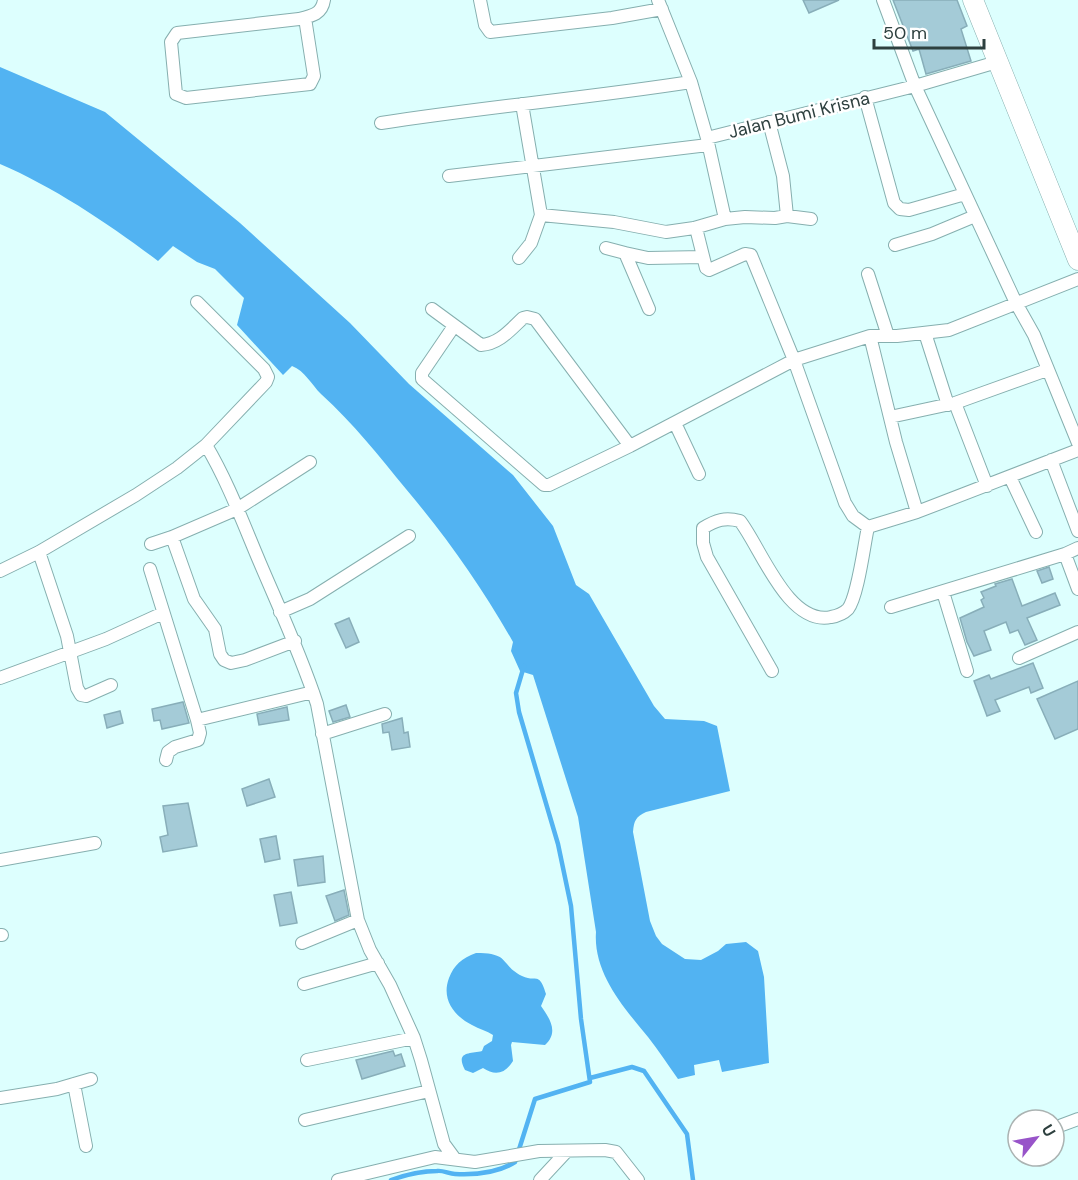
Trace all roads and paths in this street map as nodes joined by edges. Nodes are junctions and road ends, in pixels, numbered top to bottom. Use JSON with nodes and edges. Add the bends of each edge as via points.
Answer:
{"nodes":[{"id":1,"x":324,"y":0,"type":"edge"},
{"id":2,"x":480,"y":0,"type":"edge"},
{"id":3,"x":883,"y":0,"type":"edge"},
{"id":4,"x":973,"y":0,"type":"edge"},
{"id":5,"x":660,"y":5,"type":"edge"},
{"id":6,"x":306,"y":18,"type":"junction"},
{"id":7,"x":996,"y":62,"type":"junction"},
{"id":8,"x":691,"y":82,"type":"junction"},
{"id":9,"x":915,"y":86,"type":"junction"},
{"id":10,"x":865,"y":97,"type":"junction"},
{"id":11,"x":522,"y":104,"type":"junction"},
{"id":12,"x":769,"y":122,"type":"junction"},
{"id":13,"x":381,"y":123,"type":"dead end"},
{"id":14,"x":708,"y":141,"type":"junction"},
{"id":15,"x":534,"y":166,"type":"junction"},
{"id":16,"x":449,"y":176,"type":"dead end"},
{"id":17,"x":965,"y":194,"type":"junction"},
{"id":18,"x":541,"y":215,"type":"junction"},
{"id":19,"x":787,"y":216,"type":"junction"},
{"id":20,"x":975,"y":216,"type":"junction"},
{"id":21,"x":725,"y":219,"type":"junction"},
{"id":22,"x":811,"y":219,"type":"dead end"},
{"id":23,"x":696,"y":228,"type":"junction"},
{"id":24,"x":895,"y":245,"type":"dead end"},
{"id":25,"x":606,"y":248,"type":"dead end"},
{"id":26,"x":625,"y":253,"type":"junction"},
{"id":27,"x":704,"y":257,"type":"junction"},
{"id":28,"x":519,"y":258,"type":"dead end"},
{"id":29,"x":1078,"y":260,"type":"edge"},
{"id":30,"x":868,"y":273,"type":"dead end"},
{"id":31,"x":1078,"y":279,"type":"edge"},
{"id":32,"x":197,"y":302,"type":"dead end"},
{"id":33,"x":1016,"y":303,"type":"junction"},
{"id":34,"x":432,"y":309,"type":"dead end"},
{"id":35,"x":649,"y":309,"type":"dead end"},
{"id":36,"x":454,"y":326,"type":"junction"},
{"id":37,"x":925,"y":333,"type":"junction"},
{"id":38,"x":870,"y":336,"type":"junction"},
{"id":39,"x":888,"y":336,"type":"junction"},
{"id":40,"x":794,"y":360,"type":"junction"},
{"id":41,"x":1047,"y":370,"type":"junction"},
{"id":42,"x":951,"y":404,"type":"junction"},
{"id":43,"x":890,"y":417,"type":"junction"},
{"id":44,"x":675,"y":423,"type":"junction"},
{"id":45,"x":1078,"y":442,"type":"edge"},
{"id":46,"x":206,"y":445,"type":"junction"},
{"id":47,"x":630,"y":446,"type":"junction"},
{"id":48,"x":1078,"y":450,"type":"edge"},
{"id":49,"x":1051,"y":460,"type":"junction"},
{"id":50,"x":310,"y":462,"type":"dead end"},
{"id":51,"x":699,"y":474,"type":"dead end"},
{"id":52,"x":1010,"y":477,"type":"junction"},
{"id":53,"x":987,"y":486,"type":"junction"},
{"id":54,"x":237,"y":509,"type":"junction"},
{"id":55,"x":917,"y":512,"type":"junction"},
{"id":56,"x":868,"y":527,"type":"junction"},
{"id":57,"x":1078,"y":531,"type":"edge"},
{"id":58,"x":1035,"y":532,"type":"dead end"},
{"id":59,"x":410,"y":536,"type":"dead end"},
{"id":60,"x":172,"y":537,"type":"junction"},
{"id":61,"x":151,"y":544,"type":"dead end"},
{"id":62,"x":1078,"y":548,"type":"edge"},
{"id":63,"x":39,"y":552,"type":"junction"},
{"id":64,"x":1065,"y":554,"type":"junction"},
{"id":65,"x":150,"y":569,"type":"dead end"},
{"id":66,"x":0,"y":571,"type":"edge"},
{"id":67,"x":1078,"y":589,"type":"edge"},
{"id":68,"x":944,"y":591,"type":"junction"},
{"id":69,"x":891,"y":607,"type":"dead end"},
{"id":70,"x":280,"y":612,"type":"junction"},
{"id":71,"x":163,"y":613,"type":"junction"},
{"id":72,"x":1078,"y":632,"type":"edge"},
{"id":73,"x":295,"y":641,"type":"junction"},
{"id":74,"x":69,"y":652,"type":"junction"},
{"id":75,"x":1018,"y":658,"type":"dead end"},
{"id":76,"x":772,"y":671,"type":"dead end"},
{"id":77,"x":967,"y":671,"type":"dead end"},
{"id":78,"x":0,"y":678,"type":"edge"},
{"id":79,"x":111,"y":686,"type":"dead end"},
{"id":80,"x":313,"y":692,"type":"junction"},
{"id":81,"x":385,"y":714,"type":"dead end"},
{"id":82,"x":197,"y":720,"type":"junction"},
{"id":83,"x":322,"y":734,"type":"junction"},
{"id":84,"x":166,"y":760,"type":"dead end"},
{"id":85,"x":95,"y":843,"type":"dead end"},
{"id":86,"x":0,"y":860,"type":"edge"},
{"id":87,"x":358,"y":920,"type":"junction"},
{"id":88,"x":302,"y":943,"type":"dead end"},
{"id":89,"x":378,"y":963,"type":"junction"},
{"id":90,"x":304,"y":984,"type":"dead end"},
{"id":91,"x":414,"y":1038,"type":"junction"},
{"id":92,"x":307,"y":1060,"type":"dead end"},
{"id":93,"x":91,"y":1080,"type":"dead end"},
{"id":94,"x":74,"y":1084,"type":"junction"},
{"id":95,"x":429,"y":1091,"type":"junction"},
{"id":96,"x":0,"y":1098,"type":"edge"},
{"id":97,"x":305,"y":1119,"type":"dead end"},
{"id":98,"x":86,"y":1146,"type":"dead end"},
{"id":99,"x":567,"y":1151,"type":"junction"},
{"id":100,"x":455,"y":1159,"type":"junction"},
{"id":101,"x":338,"y":1180,"type":"edge"},
{"id":102,"x":540,"y":1180,"type":"edge"},
{"id":103,"x":638,"y":1180,"type":"edge"}],
"edges":[{"from":1,"to":6,"type":"street","via":[[320,11]]},
{"from":2,"to":5,"type":"street","via":[[490,32],[612,18]]},
{"from":3,"to":9,"type":"street"},
{"from":4,"to":7,"type":"main road"},
{"from":5,"to":8,"type":"street","name":"Jalan Bumi Krisna"},
{"from":6,"to":6,"type":"street","via":[[177,33],[171,42],[176,94],[186,98],[310,84],[314,76]]},
{"from":7,"to":9,"type":"street","name":"Jalan Bumi Krisna"},
{"from":7,"to":29,"type":"main road"},
{"from":8,"to":11,"type":"street"},
{"from":8,"to":14,"type":"street","name":"Jalan Bumi Krisna"},
{"from":9,"to":10,"type":"street","name":"Jalan Bumi Krisna"},
{"from":9,"to":17,"type":"street"},
{"from":10,"to":12,"type":"street","name":"Jalan Bumi Krisna"},
{"from":10,"to":17,"type":"street","via":[[894,203],[900,209]]},
{"from":11,"to":13,"type":"street"},
{"from":11,"to":15,"type":"street"},
{"from":12,"to":14,"type":"street","name":"Jalan Bumi Krisna"},
{"from":12,"to":19,"type":"street","via":[[783,176]]},
{"from":14,"to":15,"type":"street"},
{"from":14,"to":21,"type":"street"},
{"from":15,"to":16,"type":"street"},
{"from":15,"to":18,"type":"street"},
{"from":17,"to":20,"type":"street"},
{"from":18,"to":23,"type":"street","via":[[666,232]]},
{"from":18,"to":28,"type":"street","via":[[531,243]]},
{"from":19,"to":21,"type":"street"},
{"from":19,"to":22,"type":"street"},
{"from":20,"to":24,"type":"street"},
{"from":20,"to":33,"type":"street"},
{"from":21,"to":23,"type":"street"},
{"from":23,"to":27,"type":"street"},
{"from":25,"to":26,"type":"street"},
{"from":26,"to":27,"type":"street","via":[[648,258]]},
{"from":26,"to":35,"type":"street"},
{"from":27,"to":40,"type":"street","via":[[709,270],[751,255]]},
{"from":30,"to":39,"type":"street"},
{"from":31,"to":33,"type":"street"},
{"from":32,"to":46,"type":"street","via":[[268,377]]},
{"from":33,"to":37,"type":"street","via":[[949,330]]},
{"from":33,"to":41,"type":"street"},
{"from":34,"to":36,"type":"street"},
{"from":36,"to":47,"type":"street","via":[[481,345],[501,339],[522,318],[535,319]]},
{"from":36,"to":47,"type":"street","via":[[422,373],[422,380],[544,485],[555,484]]},
{"from":37,"to":39,"type":"street"},
{"from":37,"to":42,"type":"street"},
{"from":38,"to":39,"type":"street"},
{"from":38,"to":40,"type":"street"},
{"from":38,"to":43,"type":"street"},
{"from":40,"to":44,"type":"street"},
{"from":40,"to":56,"type":"street","via":[[845,503],[853,516]]},
{"from":41,"to":42,"type":"street"},
{"from":41,"to":45,"type":"street"},
{"from":42,"to":43,"type":"street"},
{"from":42,"to":53,"type":"street"},
{"from":43,"to":55,"type":"street"},
{"from":44,"to":47,"type":"street"},
{"from":44,"to":51,"type":"street"},
{"from":46,"to":54,"type":"street"},
{"from":46,"to":63,"type":"street","via":[[136,495]]},
{"from":48,"to":49,"type":"street"},
{"from":49,"to":52,"type":"street"},
{"from":49,"to":57,"type":"street"},
{"from":50,"to":54,"type":"street"},
{"from":52,"to":53,"type":"street"},
{"from":52,"to":58,"type":"street"},
{"from":53,"to":55,"type":"street"},
{"from":54,"to":60,"type":"street"},
{"from":54,"to":70,"type":"street"},
{"from":55,"to":56,"type":"street"},
{"from":56,"to":76,"type":"street","via":[[848,609],[825,618],[798,606],[782,591],[740,521],[715,520],[703,528],[702,543],[707,557]]},
{"from":59,"to":70,"type":"street","via":[[310,599]]},
{"from":60,"to":61,"type":"street"},
{"from":60,"to":73,"type":"street","via":[[194,600],[214,629],[224,660],[245,660]]},
{"from":62,"to":64,"type":"street"},
{"from":63,"to":66,"type":"street"},
{"from":63,"to":74,"type":"street"},
{"from":64,"to":67,"type":"street"},
{"from":64,"to":68,"type":"street"},
{"from":65,"to":71,"type":"street"},
{"from":68,"to":69,"type":"street"},
{"from":68,"to":77,"type":"street"},
{"from":70,"to":73,"type":"street"},
{"from":71,"to":74,"type":"street"},
{"from":71,"to":82,"type":"street"},
{"from":72,"to":75,"type":"street"},
{"from":73,"to":80,"type":"street"},
{"from":74,"to":78,"type":"street"},
{"from":74,"to":79,"type":"street","via":[[81,695]]},
{"from":80,"to":82,"type":"street"},
{"from":80,"to":83,"type":"street"},
{"from":81,"to":83,"type":"street"},
{"from":82,"to":84,"type":"street","via":[[198,740],[175,747]]},
{"from":83,"to":87,"type":"street"},
{"from":85,"to":86,"type":"street"},
{"from":87,"to":88,"type":"street"},
{"from":87,"to":89,"type":"street"},
{"from":89,"to":90,"type":"street"},
{"from":89,"to":91,"type":"street"},
{"from":91,"to":92,"type":"street"},
{"from":91,"to":95,"type":"street"},
{"from":93,"to":94,"type":"street"},
{"from":94,"to":96,"type":"street"},
{"from":94,"to":98,"type":"street"},
{"from":95,"to":97,"type":"street"},
{"from":95,"to":100,"type":"street","via":[[444,1144]]},
{"from":99,"to":100,"type":"street","via":[[516,1154],[475,1162]]},
{"from":99,"to":102,"type":"street"},
{"from":99,"to":103,"type":"street","via":[[616,1152]]},
{"from":100,"to":101,"type":"street","via":[[435,1157]]}]}
